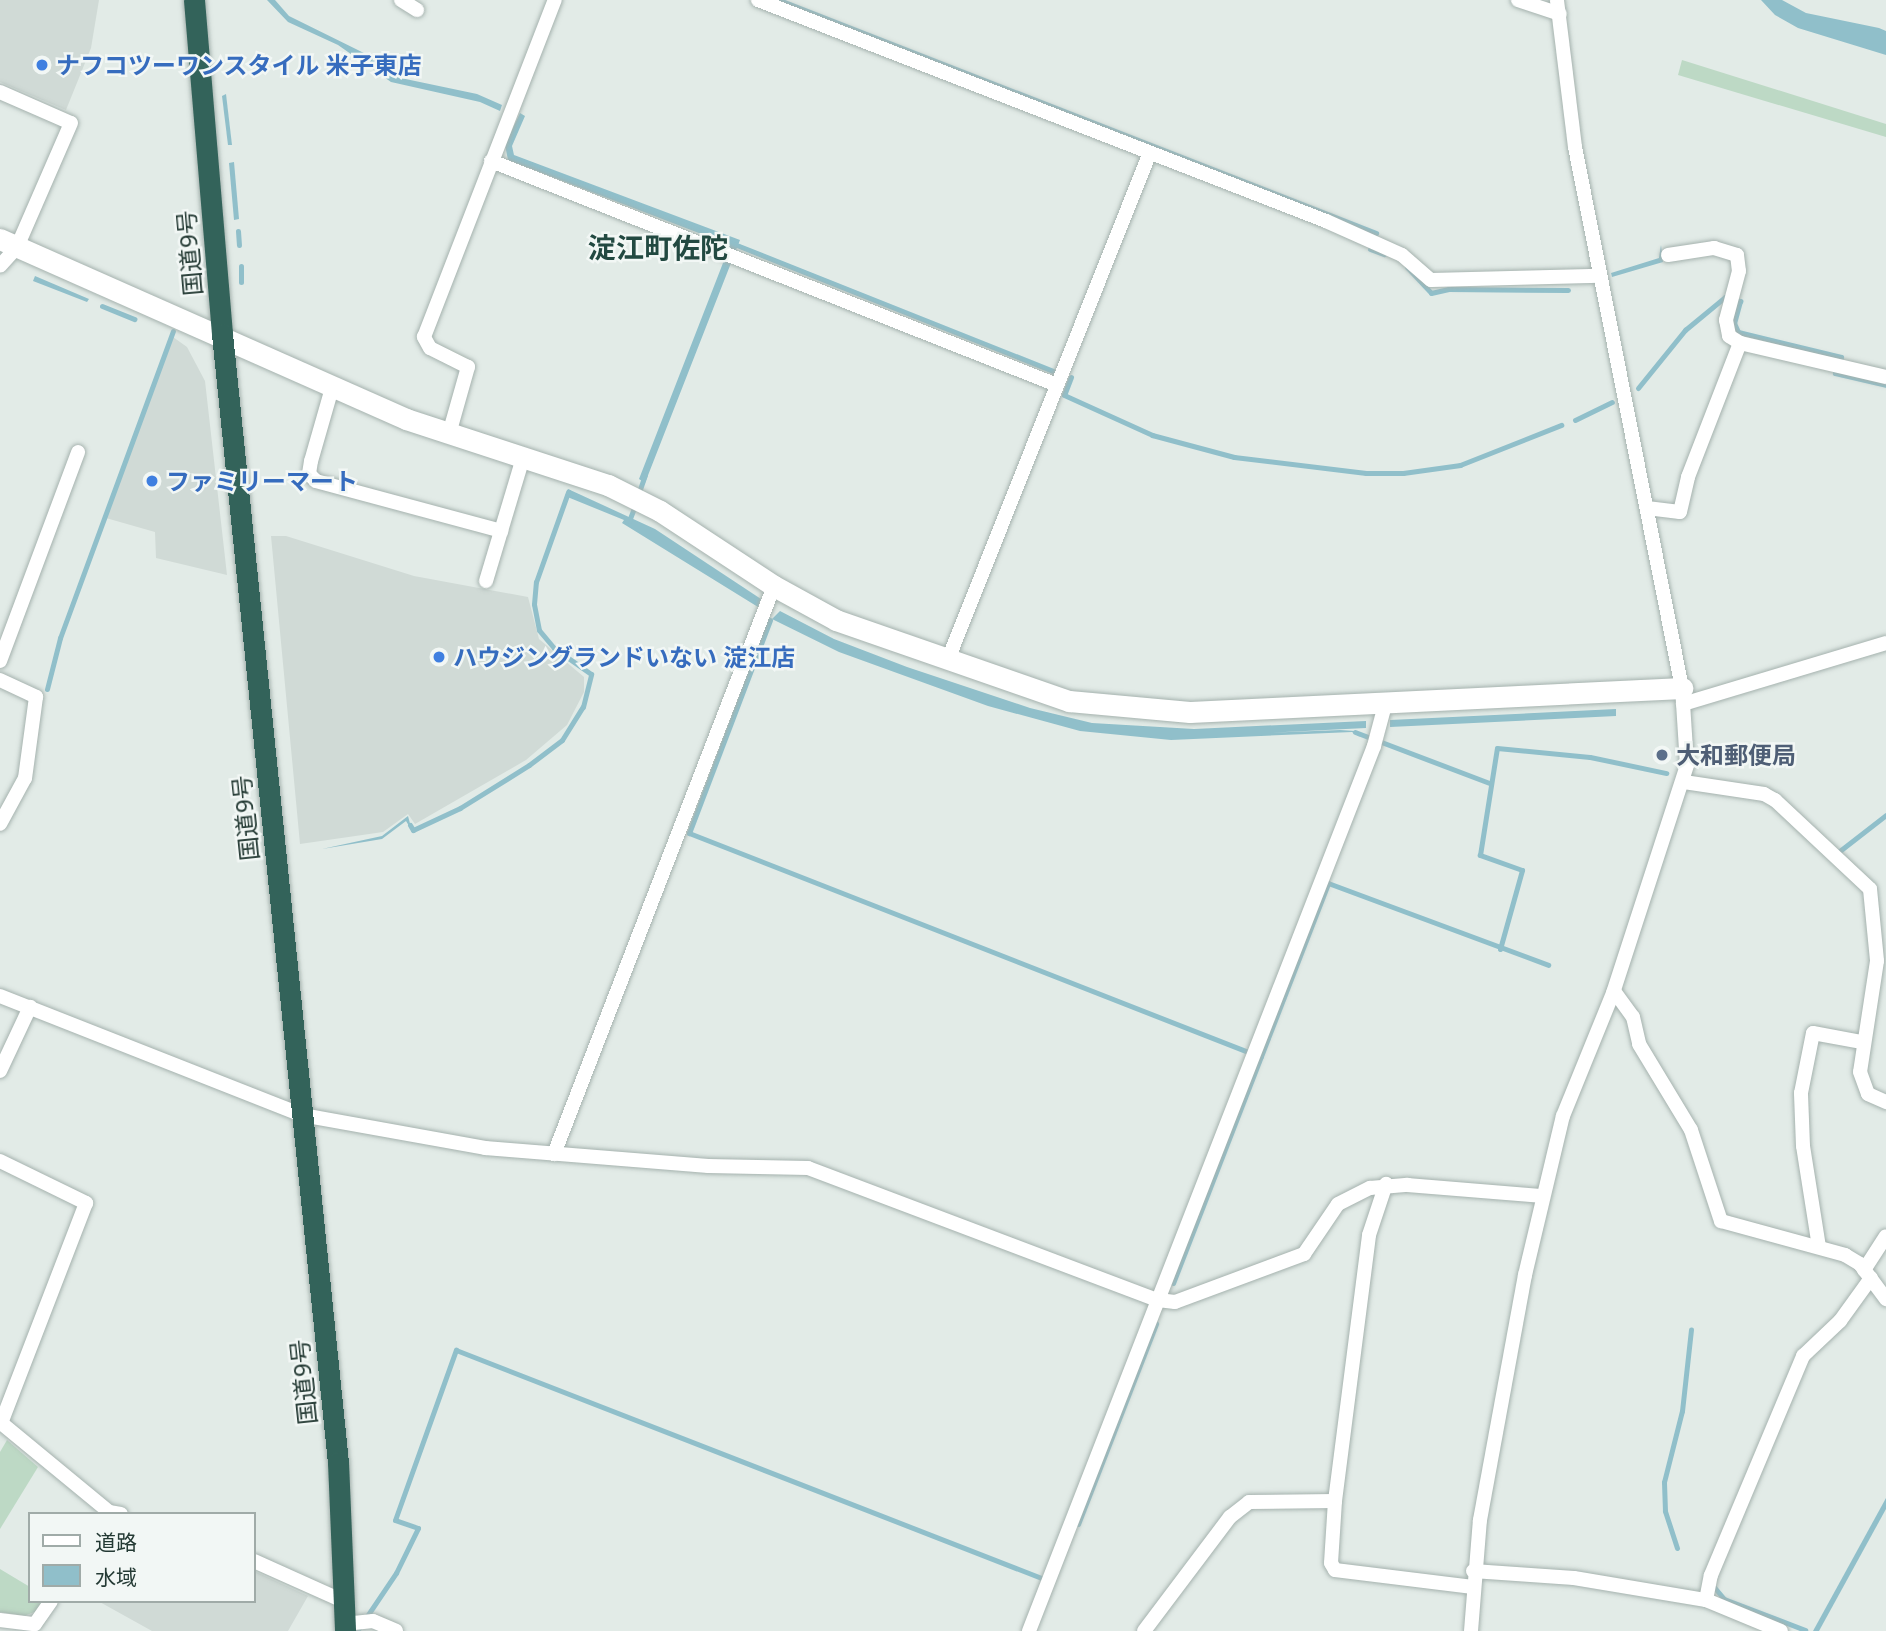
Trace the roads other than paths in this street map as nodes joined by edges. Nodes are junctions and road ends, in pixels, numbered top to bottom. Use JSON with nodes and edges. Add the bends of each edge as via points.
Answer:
{"nodes":[{"id":1,"x":194,"y":0,"type":"edge"},
{"id":2,"x":401,"y":0,"type":"edge"},
{"id":3,"x":555,"y":0,"type":"edge"},
{"id":4,"x":758,"y":0,"type":"edge"},
{"id":5,"x":1518,"y":0,"type":"edge"},
{"id":6,"x":1558,"y":7,"type":"edge"},
{"id":7,"x":417,"y":10,"type":"dead end"},
{"id":8,"x":0,"y":92,"type":"edge"},
{"id":9,"x":1149,"y":155,"type":"junction"},
{"id":10,"x":491,"y":161,"type":"junction"},
{"id":11,"x":9,"y":243,"type":"edge"},
{"id":12,"x":1668,"y":255,"type":"dead end"},
{"id":13,"x":0,"y":266,"type":"edge"},
{"id":14,"x":1600,"y":276,"type":"junction"},
{"id":15,"x":222,"y":334,"type":"junction"},
{"id":16,"x":1740,"y":343,"type":"junction"},
{"id":17,"x":1886,"y":377,"type":"edge"},
{"id":18,"x":1057,"y":385,"type":"junction"},
{"id":19,"x":332,"y":388,"type":"junction"},
{"id":20,"x":449,"y":434,"type":"junction"},
{"id":21,"x":78,"y":452,"type":"dead end"},
{"id":22,"x":523,"y":458,"type":"junction"},
{"id":23,"x":1647,"y":509,"type":"junction"},
{"id":24,"x":501,"y":531,"type":"junction"},
{"id":25,"x":486,"y":580,"type":"dead end"},
{"id":26,"x":774,"y":586,"type":"junction"},
{"id":27,"x":1886,"y":642,"type":"edge"},
{"id":28,"x":0,"y":662,"type":"edge"},
{"id":29,"x":947,"y":662,"type":"junction"},
{"id":30,"x":0,"y":680,"type":"edge"},
{"id":31,"x":1682,"y":696,"type":"junction"},
{"id":32,"x":1385,"y":705,"type":"junction"},
{"id":33,"x":1684,"y":782,"type":"junction"},
{"id":34,"x":0,"y":824,"type":"edge"},
{"id":35,"x":1886,"y":888,"type":"edge"},
{"id":36,"x":1870,"y":889,"type":"junction"},
{"id":37,"x":1614,"y":991,"type":"junction"},
{"id":38,"x":0,"y":996,"type":"edge"},
{"id":39,"x":30,"y":1006,"type":"junction"},
{"id":40,"x":1862,"y":1042,"type":"junction"},
{"id":41,"x":0,"y":1071,"type":"edge"},
{"id":42,"x":1886,"y":1102,"type":"edge"},
{"id":43,"x":302,"y":1115,"type":"junction"},
{"id":44,"x":554,"y":1154,"type":"junction"},
{"id":45,"x":0,"y":1161,"type":"edge"},
{"id":46,"x":1385,"y":1184,"type":"junction"},
{"id":47,"x":1543,"y":1196,"type":"junction"},
{"id":48,"x":1886,"y":1236,"type":"edge"},
{"id":49,"x":1819,"y":1247,"type":"junction"},
{"id":50,"x":1867,"y":1274,"type":"junction"},
{"id":51,"x":1886,"y":1299,"type":"edge"},
{"id":52,"x":1158,"y":1300,"type":"junction"},
{"id":53,"x":0,"y":1422,"type":"edge"},
{"id":54,"x":1335,"y":1501,"type":"junction"},
{"id":55,"x":111,"y":1512,"type":"edge"},
{"id":56,"x":256,"y":1562,"type":"edge"},
{"id":57,"x":1473,"y":1571,"type":"junction"},
{"id":58,"x":1473,"y":1587,"type":"junction"},
{"id":59,"x":341,"y":1600,"type":"junction"},
{"id":60,"x":1706,"y":1600,"type":"junction"},
{"id":61,"x":50,"y":1603,"type":"edge"},
{"id":62,"x":0,"y":1620,"type":"edge"},
{"id":63,"x":345,"y":1628,"type":"edge"},
{"id":64,"x":396,"y":1631,"type":"edge"},
{"id":65,"x":1029,"y":1631,"type":"edge"},
{"id":66,"x":1144,"y":1631,"type":"edge"},
{"id":67,"x":1471,"y":1631,"type":"edge"},
{"id":68,"x":1781,"y":1631,"type":"edge"}],
"edges":[{"from":1,"to":15,"type":"highway","name":"国道9号"},
{"from":2,"to":7,"type":"street"},
{"from":3,"to":10,"type":"street"},
{"from":4,"to":9,"type":"street"},
{"from":5,"to":6,"type":"street"},
{"from":6,"to":14,"type":"street","via":[[1575,146]]},
{"from":8,"to":11,"type":"street","via":[[71,123]]},
{"from":9,"to":14,"type":"street","via":[[1338,226],[1402,255],[1431,280]]},
{"from":9,"to":18,"type":"street"},
{"from":10,"to":18,"type":"street"},
{"from":10,"to":20,"type":"street","via":[[424,337],[430,348],[468,367]]},
{"from":11,"to":13,"type":"street"},
{"from":11,"to":15,"type":"street"},
{"from":12,"to":16,"type":"street","via":[[1714,248],[1737,255],[1739,271],[1726,320],[1729,336]]},
{"from":14,"to":23,"type":"street"},
{"from":15,"to":19,"type":"street"},
{"from":15,"to":43,"type":"highway","name":"国道9号"},
{"from":16,"to":17,"type":"street"},
{"from":16,"to":23,"type":"street","via":[[1688,477],[1680,512]]},
{"from":18,"to":29,"type":"street"},
{"from":19,"to":20,"type":"street"},
{"from":19,"to":24,"type":"street","via":[[311,461],[309,474],[316,481]]},
{"from":20,"to":22,"type":"street"},
{"from":21,"to":28,"type":"street"},
{"from":22,"to":24,"type":"street"},
{"from":22,"to":26,"type":"street","via":[[608,485],[660,511]]},
{"from":23,"to":31,"type":"street"},
{"from":24,"to":25,"type":"street"},
{"from":26,"to":29,"type":"street","via":[[836,620]]},
{"from":26,"to":44,"type":"street"},
{"from":27,"to":31,"type":"street"},
{"from":29,"to":32,"type":"street","via":[[1069,701],[1123,710]]},
{"from":30,"to":34,"type":"street","via":[[36,697],[25,778]]},
{"from":31,"to":32,"type":"street"},
{"from":31,"to":33,"type":"street","via":[[1688,734]]},
{"from":32,"to":52,"type":"street","via":[[1360,782]]},
{"from":33,"to":36,"type":"street","via":[[1764,794],[1775,800]]},
{"from":33,"to":37,"type":"street"},
{"from":35,"to":36,"type":"street"},
{"from":36,"to":40,"type":"street","via":[[1877,961]]},
{"from":37,"to":47,"type":"street","via":[[1573,1084]]},
{"from":37,"to":49,"type":"street","via":[[1633,1017],[1639,1044],[1691,1130],[1721,1221],[1793,1244]]},
{"from":38,"to":39,"type":"street"},
{"from":39,"to":41,"type":"street"},
{"from":39,"to":43,"type":"street"},
{"from":40,"to":42,"type":"street","via":[[1862,1086]]},
{"from":40,"to":49,"type":"street","via":[[1813,1033],[1801,1093],[1803,1146]]},
{"from":43,"to":44,"type":"street","via":[[485,1148]]},
{"from":43,"to":59,"type":"highway","name":"国道9号","via":[[338,1462]]},
{"from":44,"to":52,"type":"street","via":[[708,1166],[808,1168]]},
{"from":45,"to":53,"type":"street","via":[[86,1203]]},
{"from":46,"to":47,"type":"street"},
{"from":46,"to":52,"type":"street","via":[[1338,1204],[1304,1254],[1175,1301]]},
{"from":46,"to":54,"type":"street","via":[[1370,1235]]},
{"from":47,"to":57,"type":"street"},
{"from":48,"to":50,"type":"street"},
{"from":49,"to":50,"type":"street","via":[[1845,1255]]},
{"from":50,"to":51,"type":"street"},
{"from":50,"to":60,"type":"street","via":[[1840,1321],[1803,1356],[1711,1575]]},
{"from":52,"to":65,"type":"street"},
{"from":53,"to":55,"type":"street"},
{"from":54,"to":58,"type":"street","via":[[1331,1563],[1335,1570]]},
{"from":54,"to":66,"type":"street","via":[[1249,1502],[1230,1517]]},
{"from":56,"to":59,"type":"street"},
{"from":57,"to":58,"type":"street"},
{"from":57,"to":60,"type":"street","via":[[1574,1578]]},
{"from":58,"to":67,"type":"street"},
{"from":59,"to":63,"type":"highway","name":"国道9号"},
{"from":60,"to":68,"type":"street"},
{"from":61,"to":62,"type":"street","via":[[36,1624]]},
{"from":63,"to":64,"type":"street","via":[[373,1621]]}]}
